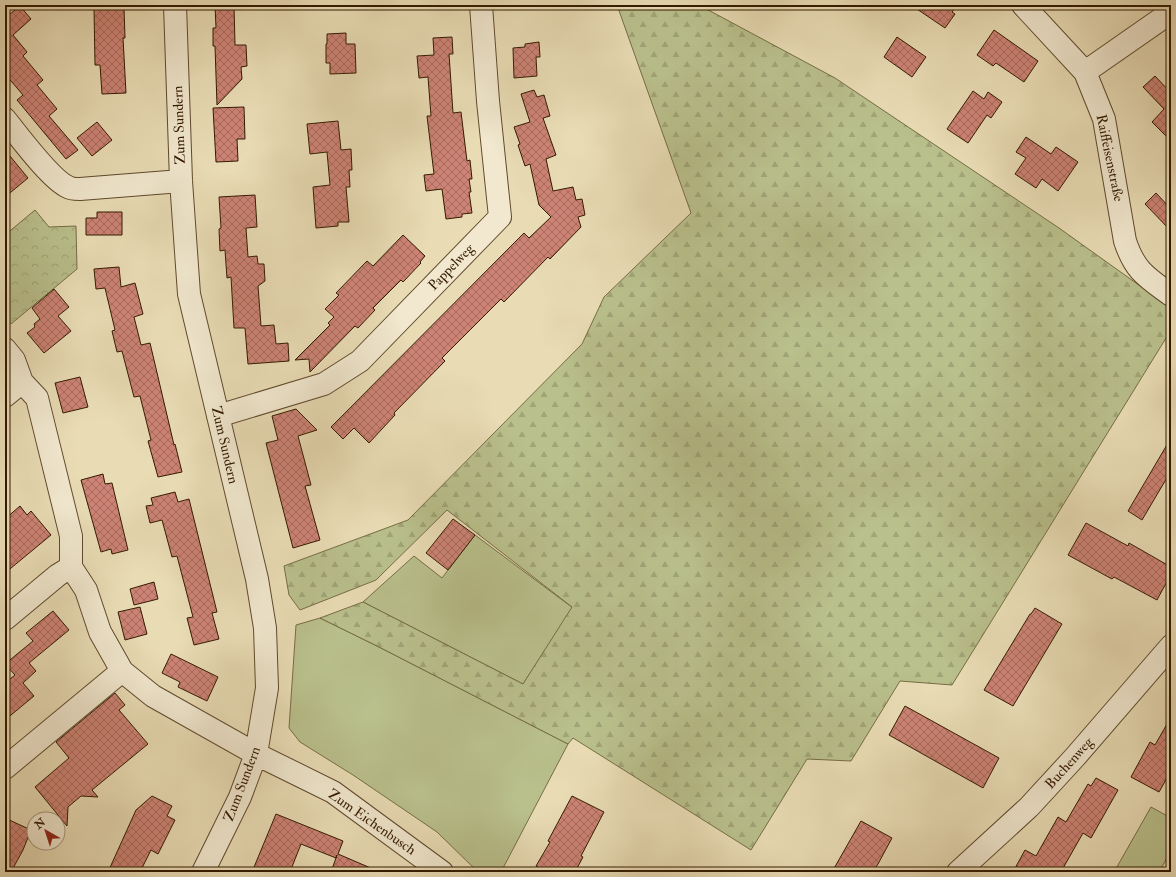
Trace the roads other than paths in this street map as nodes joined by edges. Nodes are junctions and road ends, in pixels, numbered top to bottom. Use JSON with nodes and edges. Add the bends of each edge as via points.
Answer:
{"nodes":[{"id":1,"x":175,"y":5,"type":"edge"},
{"id":2,"x":481,"y":5,"type":"edge"},
{"id":3,"x":1023,"y":5,"type":"edge"},
{"id":4,"x":1171,"y":12,"type":"edge"},
{"id":5,"x":1085,"y":72,"type":"junction"},
{"id":6,"x":5,"y":119,"type":"edge"},
{"id":7,"x":181,"y":181,"type":"junction"},
{"id":8,"x":1171,"y":295,"type":"edge"},
{"id":9,"x":5,"y":349,"type":"edge"},
{"id":10,"x":22,"y":382,"type":"junction"},
{"id":11,"x":5,"y":396,"type":"edge"},
{"id":12,"x":218,"y":416,"type":"junction"},
{"id":13,"x":71,"y":567,"type":"junction"},
{"id":14,"x":5,"y":619,"type":"edge"},
{"id":15,"x":1171,"y":646,"type":"edge"},
{"id":16,"x":122,"y":671,"type":"junction"},
{"id":17,"x":256,"y":754,"type":"junction"},
{"id":18,"x":5,"y":768,"type":"edge"},
{"id":19,"x":203,"y":872,"type":"edge"},
{"id":20,"x":442,"y":872,"type":"edge"},
{"id":21,"x":958,"y":872,"type":"edge"}],
"edges":[{"from":1,"to":7,"type":"street","name":"Zum Sundern"},
{"from":2,"to":12,"type":"street","name":"Pappelweg","via":[[500,217],[360,360],[324,384]]},
{"from":3,"to":5,"type":"street","name":"Raiffeisenstraße"},
{"from":4,"to":5,"type":"street"},
{"from":5,"to":8,"type":"street","name":"Raiffeisenstraße","via":[[1104,119],[1129,253],[1140,271]]},
{"from":6,"to":7,"type":"street","via":[[44,167],[68,187],[80,189]]},
{"from":7,"to":12,"type":"street","name":"Zum Sundern","via":[[189,294]]},
{"from":9,"to":10,"type":"street","via":[[14,360]]},
{"from":10,"to":11,"type":"street"},
{"from":10,"to":13,"type":"street","via":[[37,398],[71,536]]},
{"from":12,"to":17,"type":"street","name":"Zum Sundern","via":[[257,579],[265,628],[267,688]]},
{"from":13,"to":14,"type":"street","via":[[58,574]]},
{"from":13,"to":16,"type":"street","via":[[86,590],[100,632]]},
{"from":15,"to":21,"type":"street","name":"Buchenweg","via":[[1029,807]]},
{"from":16,"to":17,"type":"street","name":"Zum Eichenbusch","via":[[153,696]]},
{"from":16,"to":18,"type":"street"},
{"from":17,"to":19,"type":"street","name":"Zum Sundern","via":[[240,797]]},
{"from":17,"to":20,"type":"street","name":"Zum Eichenbusch","via":[[333,792]]}]}
